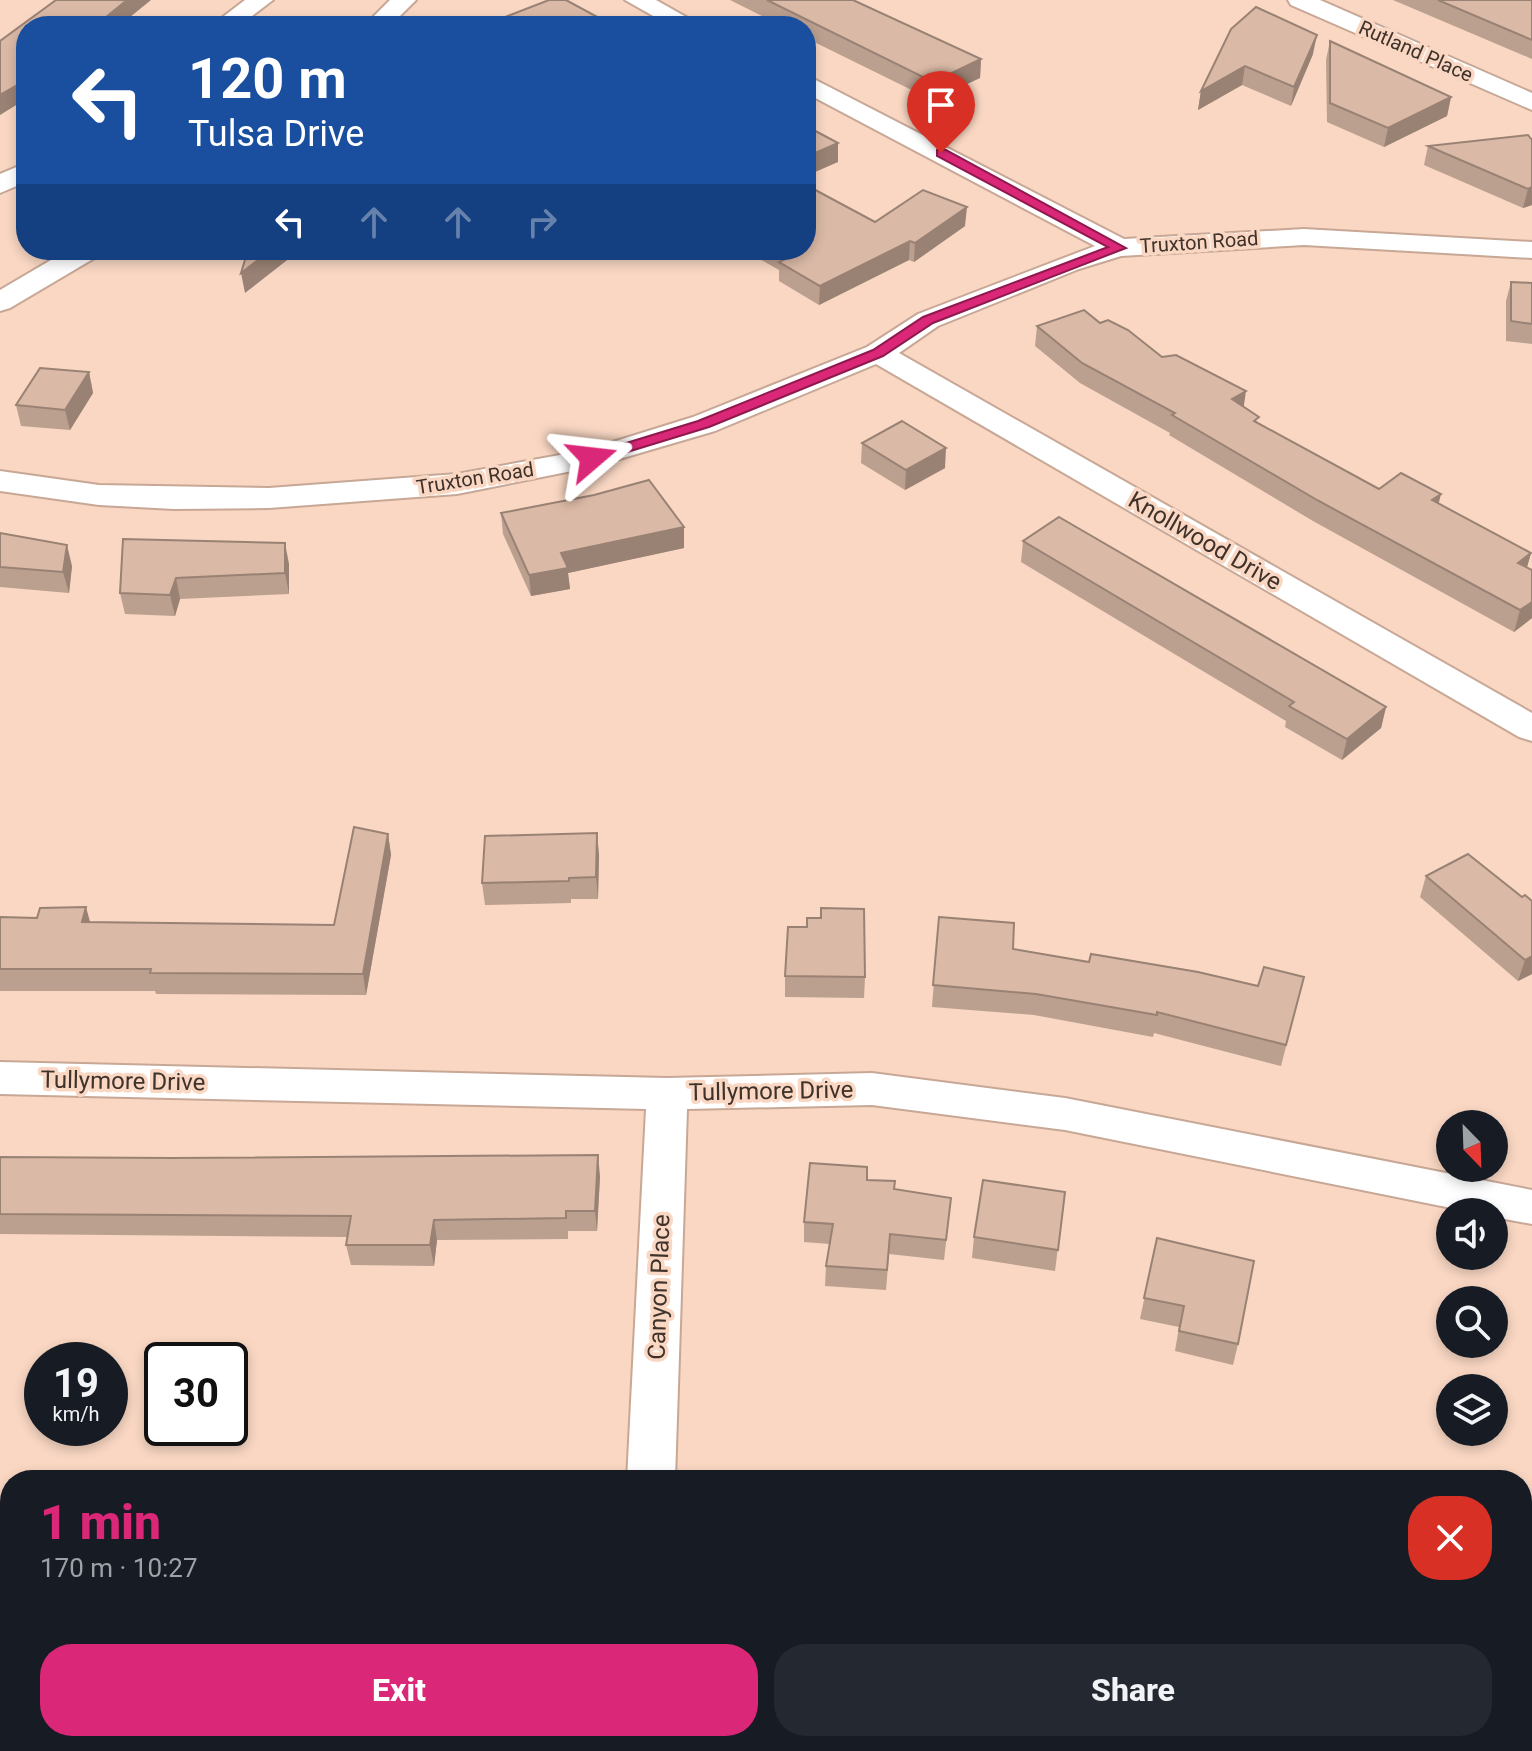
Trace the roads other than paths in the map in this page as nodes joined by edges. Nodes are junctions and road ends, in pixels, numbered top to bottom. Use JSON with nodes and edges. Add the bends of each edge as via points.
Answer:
{"nodes":[{"id":1,"x":261,"y":0,"type":"edge"},
{"id":2,"x":404,"y":0,"type":"edge"},
{"id":3,"x":637,"y":0,"type":"edge"},
{"id":4,"x":1300,"y":0,"type":"edge"},
{"id":5,"x":238,"y":16,"type":"edge"},
{"id":6,"x":387,"y":16,"type":"edge"},
{"id":7,"x":670,"y":16,"type":"edge"},
{"id":8,"x":816,"y":88,"type":"edge"},
{"id":9,"x":1532,"y":102,"type":"edge"},
{"id":10,"x":1119,"y":248,"type":"junction"},
{"id":11,"x":1532,"y":250,"type":"edge"},
{"id":12,"x":71,"y":260,"type":"edge"},
{"id":13,"x":0,"y":302,"type":"edge"},
{"id":14,"x":878,"y":353,"type":"junction"},
{"id":15,"x":0,"y":481,"type":"edge"},
{"id":16,"x":1532,"y":729,"type":"edge"},
{"id":17,"x":0,"y":1078,"type":"edge"},
{"id":18,"x":667,"y":1094,"type":"junction"},
{"id":19,"x":1532,"y":1207,"type":"edge"},
{"id":20,"x":651,"y":1470,"type":"edge"}],
"edges":[{"from":1,"to":5,"type":"street"},
{"from":2,"to":6,"type":"street"},
{"from":3,"to":7,"type":"street"},
{"from":4,"to":9,"type":"street","name":"Rutland Place"},
{"from":8,"to":10,"type":"street"},
{"from":10,"to":11,"type":"street","name":"Truxton Road","via":[[1304,237]]},
{"from":10,"to":14,"type":"street","name":"Truxton Road","via":[[928,320]]},
{"from":12,"to":13,"type":"street"},
{"from":14,"to":15,"type":"street","name":"Truxton Road","via":[[704,424],[592,458],[457,484],[269,498],[174,499]]},
{"from":14,"to":16,"type":"street","name":"Knollwood Drive"},
{"from":17,"to":18,"type":"street","name":"Tullymore Drive"},
{"from":18,"to":19,"type":"street","name":"Tullymore Drive","via":[[872,1089],[1050,1112]]},
{"from":18,"to":20,"type":"street","name":"Canyon Place"}]}
